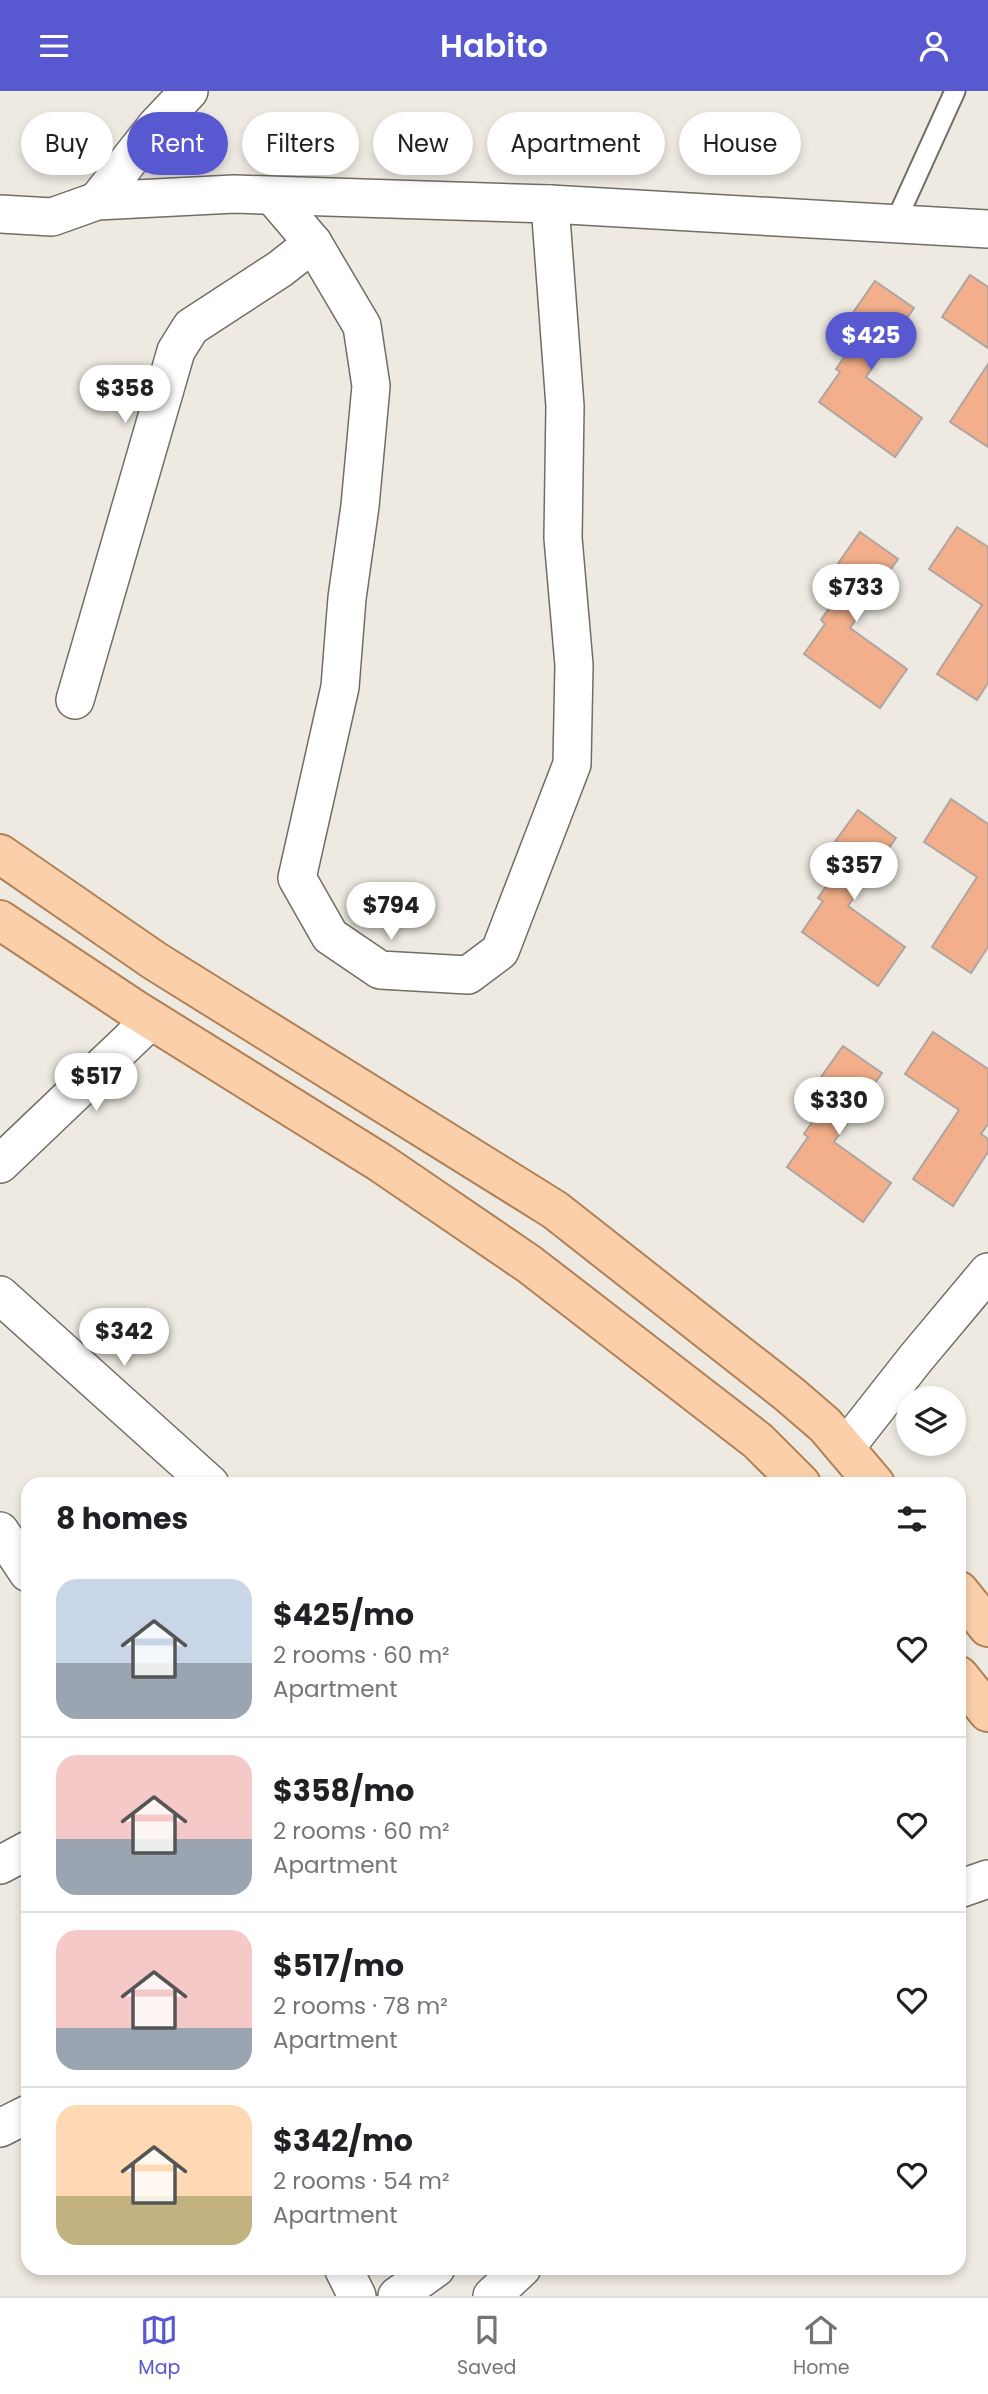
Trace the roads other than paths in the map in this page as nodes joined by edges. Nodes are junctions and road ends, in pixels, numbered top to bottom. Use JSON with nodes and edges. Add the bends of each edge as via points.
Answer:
{"nodes":[{"id":1,"x":189,"y":91,"type":"edge"},
{"id":2,"x":955,"y":91,"type":"edge"},
{"id":3,"x":273,"y":196,"type":"junction"},
{"id":4,"x":97,"y":201,"type":"junction"},
{"id":5,"x":550,"y":204,"type":"junction"},
{"id":6,"x":0,"y":214,"type":"edge"},
{"id":7,"x":895,"y":223,"type":"junction"},
{"id":8,"x":988,"y":229,"type":"edge"},
{"id":9,"x":313,"y":243,"type":"junction"},
{"id":10,"x":75,"y":700,"type":"dead end"},
{"id":11,"x":0,"y":854,"type":"edge"},
{"id":12,"x":0,"y":920,"type":"edge"},
{"id":13,"x":151,"y":1020,"type":"junction"},
{"id":14,"x":0,"y":1164,"type":"edge"},
{"id":15,"x":988,"y":1272,"type":"edge"},
{"id":16,"x":0,"y":1295,"type":"edge"},
{"id":17,"x":836,"y":1436,"type":"junction"},
{"id":18,"x":202,"y":1477,"type":"edge"},
{"id":19,"x":795,"y":1477,"type":"edge"},
{"id":20,"x":797,"y":1477,"type":"edge"},
{"id":21,"x":869,"y":1477,"type":"edge"},
{"id":22,"x":0,"y":1531,"type":"edge"},
{"id":23,"x":21,"y":1562,"type":"edge"},
{"id":24,"x":966,"y":1600,"type":"edge"},
{"id":25,"x":988,"y":1627,"type":"edge"},
{"id":26,"x":966,"y":1684,"type":"edge"},
{"id":27,"x":988,"y":1712,"type":"edge"},
{"id":28,"x":21,"y":1854,"type":"edge"},
{"id":29,"x":0,"y":1865,"type":"edge"},
{"id":30,"x":988,"y":1879,"type":"edge"},
{"id":31,"x":966,"y":1887,"type":"edge"},
{"id":32,"x":21,"y":2118,"type":"edge"},
{"id":33,"x":0,"y":2128,"type":"edge"},
{"id":34,"x":346,"y":2275,"type":"edge"},
{"id":35,"x":426,"y":2275,"type":"edge"},
{"id":36,"x":514,"y":2275,"type":"edge"},
{"id":37,"x":357,"y":2296,"type":"edge"},
{"id":38,"x":397,"y":2296,"type":"edge"},
{"id":39,"x":492,"y":2296,"type":"edge"}],
"edges":[{"from":1,"to":4,"type":"street"},
{"from":2,"to":7,"type":"lane"},
{"from":3,"to":4,"type":"street"},
{"from":3,"to":5,"type":"street"},
{"from":3,"to":9,"type":"street"},
{"from":4,"to":6,"type":"street","via":[[52,217]]},
{"from":5,"to":7,"type":"street"},
{"from":5,"to":9,"type":"street","via":[[565,406],[563,538],[575,665],[572,764],[500,951],[468,975],[380,970],[330,936],[297,878],[340,687],[371,387],[362,326]]},
{"from":7,"to":8,"type":"street"},
{"from":9,"to":10,"type":"street","via":[[191,327],[176,352]]},
{"from":11,"to":17,"type":"main road","via":[[155,961],[555,1210]]},
{"from":12,"to":13,"type":"main road"},
{"from":13,"to":14,"type":"street"},
{"from":13,"to":19,"type":"main road","via":[[381,1163],[528,1264],[758,1441]]},
{"from":15,"to":17,"type":"street","via":[[916,1358]]},
{"from":16,"to":18,"type":"street"},
{"from":17,"to":20,"type":"main road"},
{"from":17,"to":21,"type":"main road"},
{"from":22,"to":23,"type":"street"},
{"from":24,"to":25,"type":"main road"},
{"from":26,"to":27,"type":"main road"},
{"from":28,"to":29,"type":"street"},
{"from":30,"to":31,"type":"street"},
{"from":32,"to":33,"type":"street"},
{"from":34,"to":37,"type":"street"},
{"from":35,"to":38,"type":"street"},
{"from":36,"to":39,"type":"street"}]}
